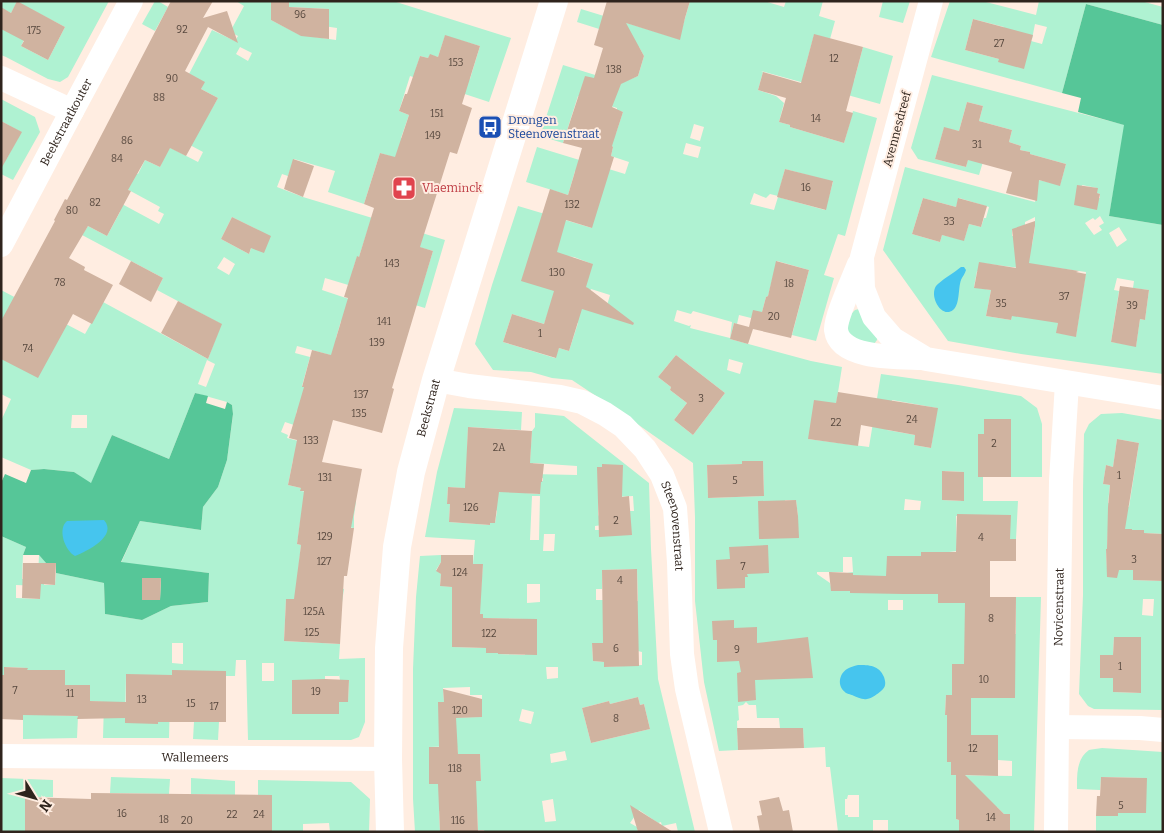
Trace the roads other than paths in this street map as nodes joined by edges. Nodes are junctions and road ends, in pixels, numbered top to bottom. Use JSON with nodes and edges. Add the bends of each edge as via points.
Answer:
{"nodes":[{"id":1,"x":131,"y":1,"type":"edge"},
{"id":2,"x":554,"y":1,"type":"edge"},
{"id":3,"x":931,"y":1,"type":"edge"},
{"id":4,"x":1,"y":78,"type":"edge"},
{"id":5,"x":72,"y":111,"type":"junction"},
{"id":6,"x":1,"y":245,"type":"edge"},
{"id":7,"x":862,"y":257,"type":"junction"},
{"id":8,"x":926,"y":358,"type":"junction"},
{"id":9,"x":436,"y":380,"type":"junction"},
{"id":10,"x":1067,"y":383,"type":"junction"},
{"id":11,"x":1163,"y":398,"type":"edge"},
{"id":12,"x":1056,"y":727,"type":"junction"},
{"id":13,"x":1163,"y":730,"type":"edge"},
{"id":14,"x":1,"y":756,"type":"edge"},
{"id":15,"x":388,"y":759,"type":"junction"},
{"id":16,"x":390,"y":832,"type":"edge"},
{"id":17,"x":721,"y":832,"type":"edge"},
{"id":18,"x":1056,"y":832,"type":"edge"}],
"edges":[{"from":1,"to":5,"type":"street","name":"Beekstraatkouter"},
{"from":2,"to":9,"type":"street","name":"Beekstraat"},
{"from":3,"to":7,"type":"street","name":"Avennesdreef"},
{"from":4,"to":5,"type":"street"},
{"from":5,"to":6,"type":"street","name":"Beekstraatkouter"},
{"from":7,"to":8,"type":"street","name":"Avennesdreef","via":[[862,289],[874,317],[893,339]]},
{"from":7,"to":8,"type":"street","name":"Avennesdreef","via":[[839,315],[836,330],[841,340],[850,348],[870,355]]},
{"from":8,"to":10,"type":"street","name":"Avennesdreef"},
{"from":9,"to":15,"type":"street","name":"Beekstraat","via":[[411,472],[397,547],[389,648]]},
{"from":9,"to":17,"type":"street","name":"Steenovenstraat","via":[[582,402],[623,426],[645,449],[662,475],[675,508],[682,654],[687,689]]},
{"from":10,"to":11,"type":"street","name":"Avennesdreef"},
{"from":10,"to":12,"type":"street","name":"Novicenstraat","via":[[1061,481]]},
{"from":12,"to":13,"type":"street"},
{"from":12,"to":18,"type":"street","name":"Novicenstraat"},
{"from":14,"to":15,"type":"street","name":"Wallemeers"},
{"from":15,"to":16,"type":"street","name":"Beekstraat"}]}
